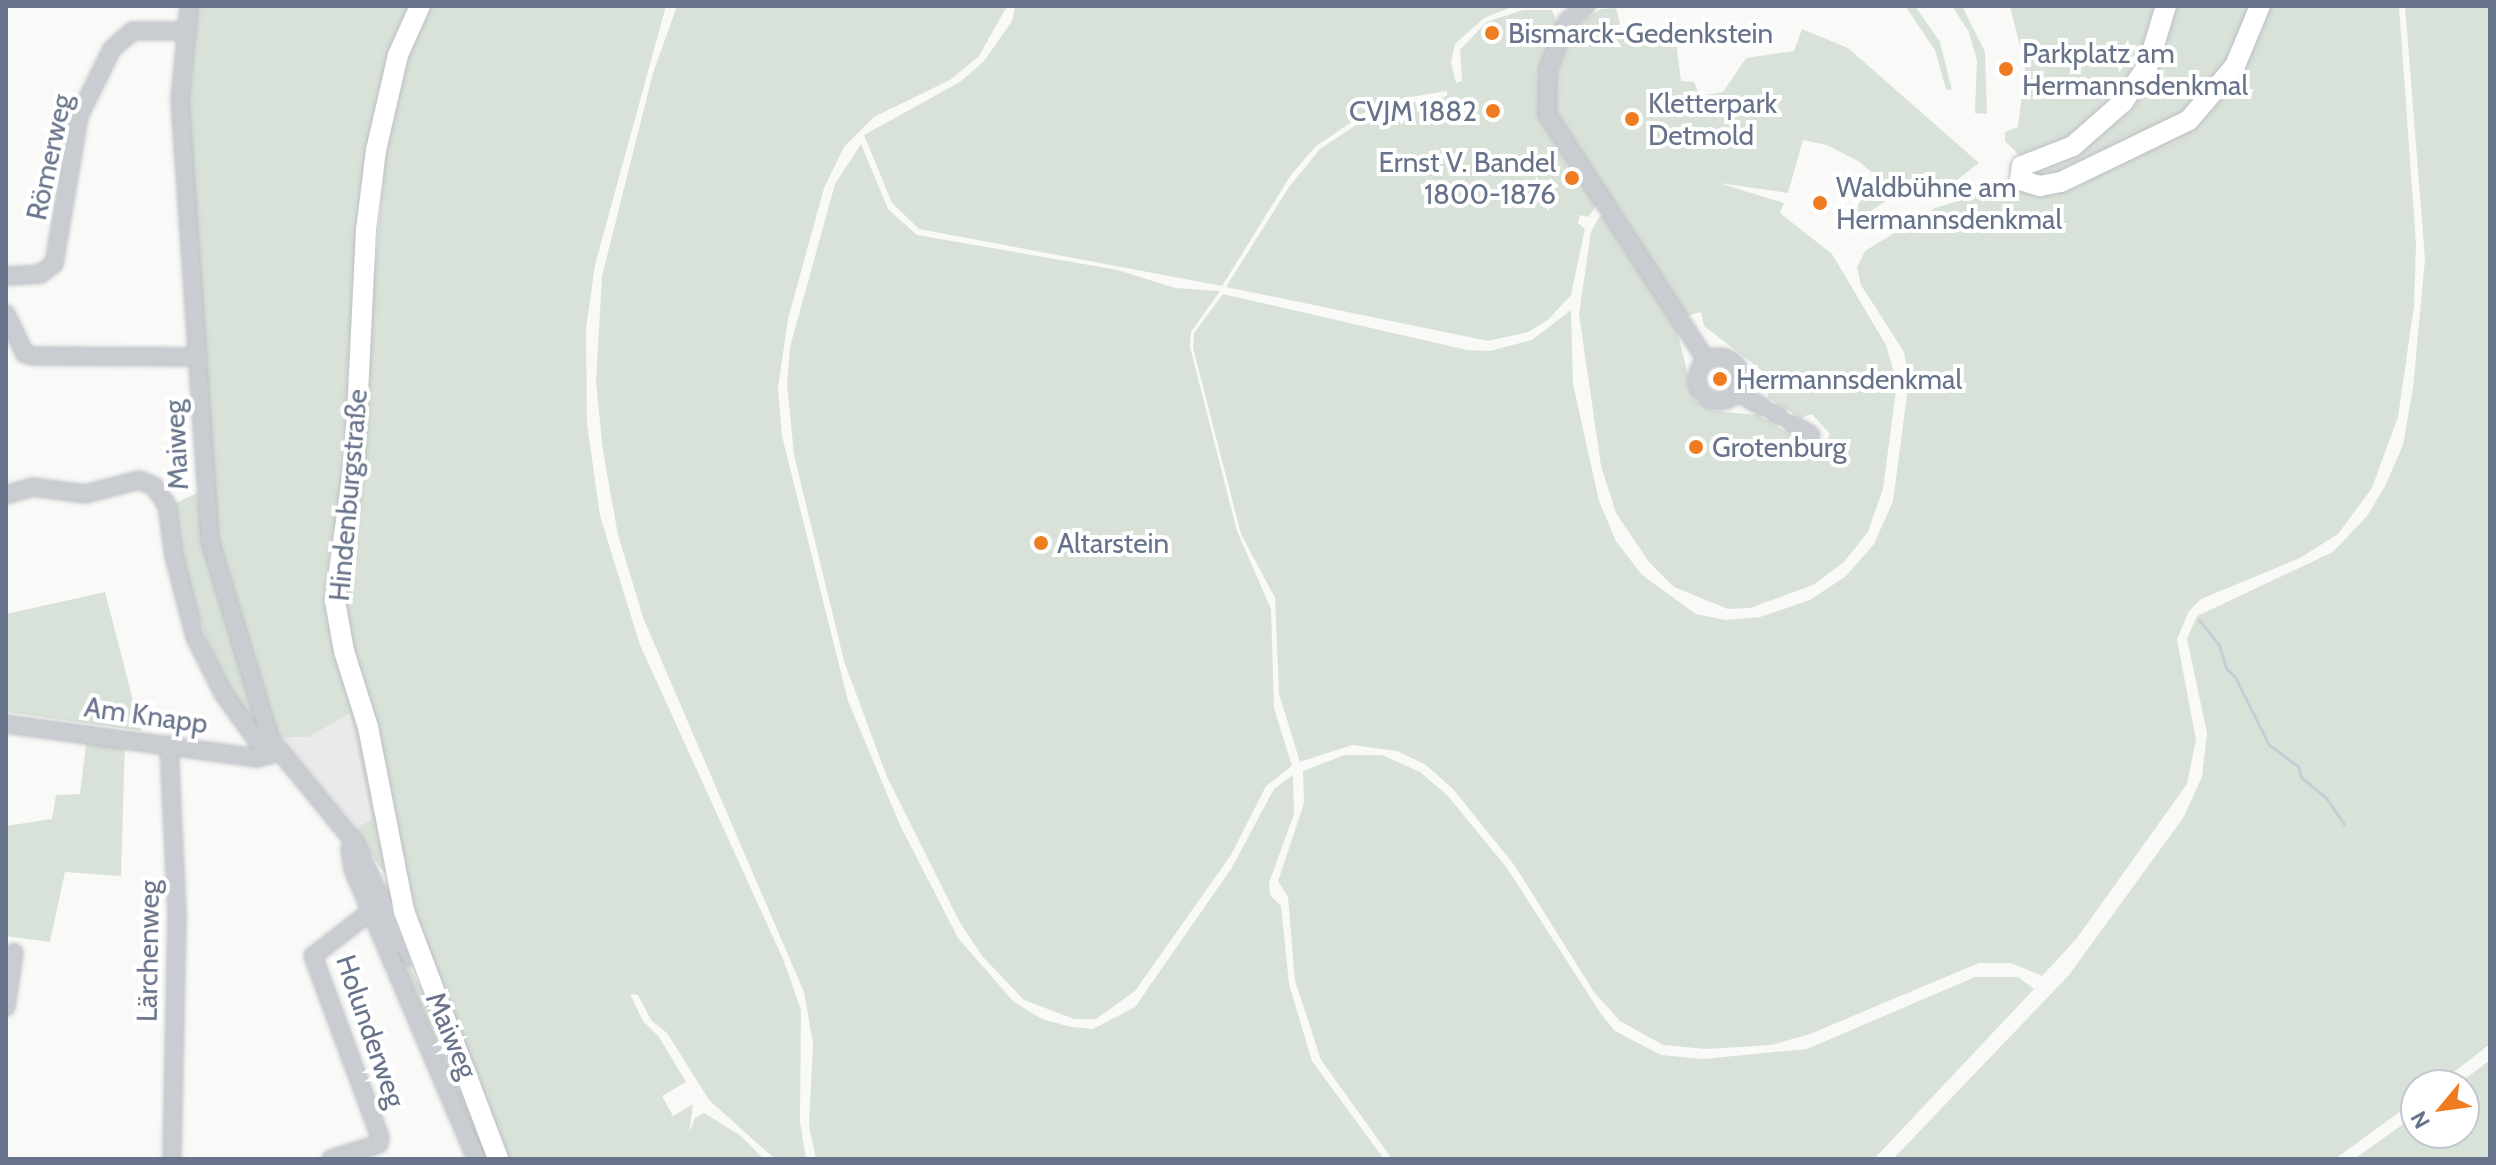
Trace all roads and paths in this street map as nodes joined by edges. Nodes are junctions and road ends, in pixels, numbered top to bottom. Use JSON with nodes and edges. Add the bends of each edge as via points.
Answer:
{"nodes":[{"id":1,"x":189,"y":6,"type":"edge"},
{"id":2,"x":420,"y":6,"type":"edge"},
{"id":3,"x":1586,"y":6,"type":"edge"},
{"id":4,"x":2166,"y":6,"type":"edge"},
{"id":5,"x":2260,"y":6,"type":"edge"},
{"id":6,"x":187,"y":31,"type":"junction"},
{"id":7,"x":6,"y":276,"type":"edge"},
{"id":8,"x":6,"y":314,"type":"edge"},
{"id":9,"x":198,"y":357,"type":"junction"},
{"id":10,"x":1706,"y":360,"type":"junction"},
{"id":11,"x":1737,"y":392,"type":"junction"},
{"id":12,"x":1785,"y":418,"type":"dead end"},
{"id":13,"x":6,"y":495,"type":"edge"},
{"id":14,"x":6,"y":724,"type":"edge"},
{"id":15,"x":169,"y":745,"type":"junction"},
{"id":16,"x":272,"y":754,"type":"junction"},
{"id":17,"x":355,"y":843,"type":"junction"},
{"id":18,"x":370,"y":912,"type":"junction"},
{"id":19,"x":14,"y":953,"type":"dead end"},
{"id":20,"x":420,"y":957,"type":"junction"},
{"id":21,"x":6,"y":1007,"type":"edge"},
{"id":22,"x":172,"y":1159,"type":"edge"},
{"id":23,"x":331,"y":1159,"type":"edge"},
{"id":24,"x":476,"y":1159,"type":"edge"},
{"id":25,"x":498,"y":1159,"type":"edge"}],
"edges":[{"from":1,"to":6,"type":"street","name":"Maiweg"},
{"from":2,"to":20,"type":"main road","name":"Hindenburgstraße","via":[[398,55],[376,150],[366,230],[355,455],[335,577],[344,651],[368,727],[393,863]]},
{"from":3,"to":10,"type":"street","via":[[1566,13],[1542,104],[1552,131],[1658,280]]},
{"from":4,"to":5,"type":"main road","via":[[2148,65],[2116,110],[2081,140],[2025,164],[2018,175],[2036,186],[2061,182],[2189,120],[2235,66]]},
{"from":6,"to":7,"type":"street","name":"Römerweg","via":[[133,31],[112,49],[79,116],[54,264],[40,274]]},
{"from":6,"to":9,"type":"street","name":"Maiweg","via":[[180,100]]},
{"from":8,"to":9,"type":"street","via":[[25,354]]},
{"from":9,"to":16,"type":"street","name":"Maiweg","via":[[210,541]]},
{"from":10,"to":11,"type":"street","via":[[1725,359],[1740,371]]},
{"from":10,"to":11,"type":"street","via":[[1700,391],[1711,400],[1726,400]]},
{"from":11,"to":12,"type":"street"},
{"from":13,"to":16,"type":"street","via":[[32,487],[85,494],[139,480],[154,486],[167,505],[195,637],[223,693]]},
{"from":14,"to":15,"type":"street","name":"Am Knapp"},
{"from":15,"to":16,"type":"street","name":"Am Knapp"},
{"from":15,"to":22,"type":"street","name":"Lärchenweg","via":[[177,915]]},
{"from":16,"to":17,"type":"street","name":"Maiweg"},
{"from":17,"to":18,"type":"street","name":"Maiweg","via":[[350,857]]},
{"from":17,"to":20,"type":"street","name":"Maiweg","via":[[401,942],[411,957]]},
{"from":18,"to":23,"type":"street","name":"Holunderweg","via":[[313,956],[379,1144]]},
{"from":18,"to":24,"type":"street","name":"Maiweg"},
{"from":19,"to":21,"type":"street"},
{"from":20,"to":25,"type":"main road","name":"Hindenburgstraße"}]}
